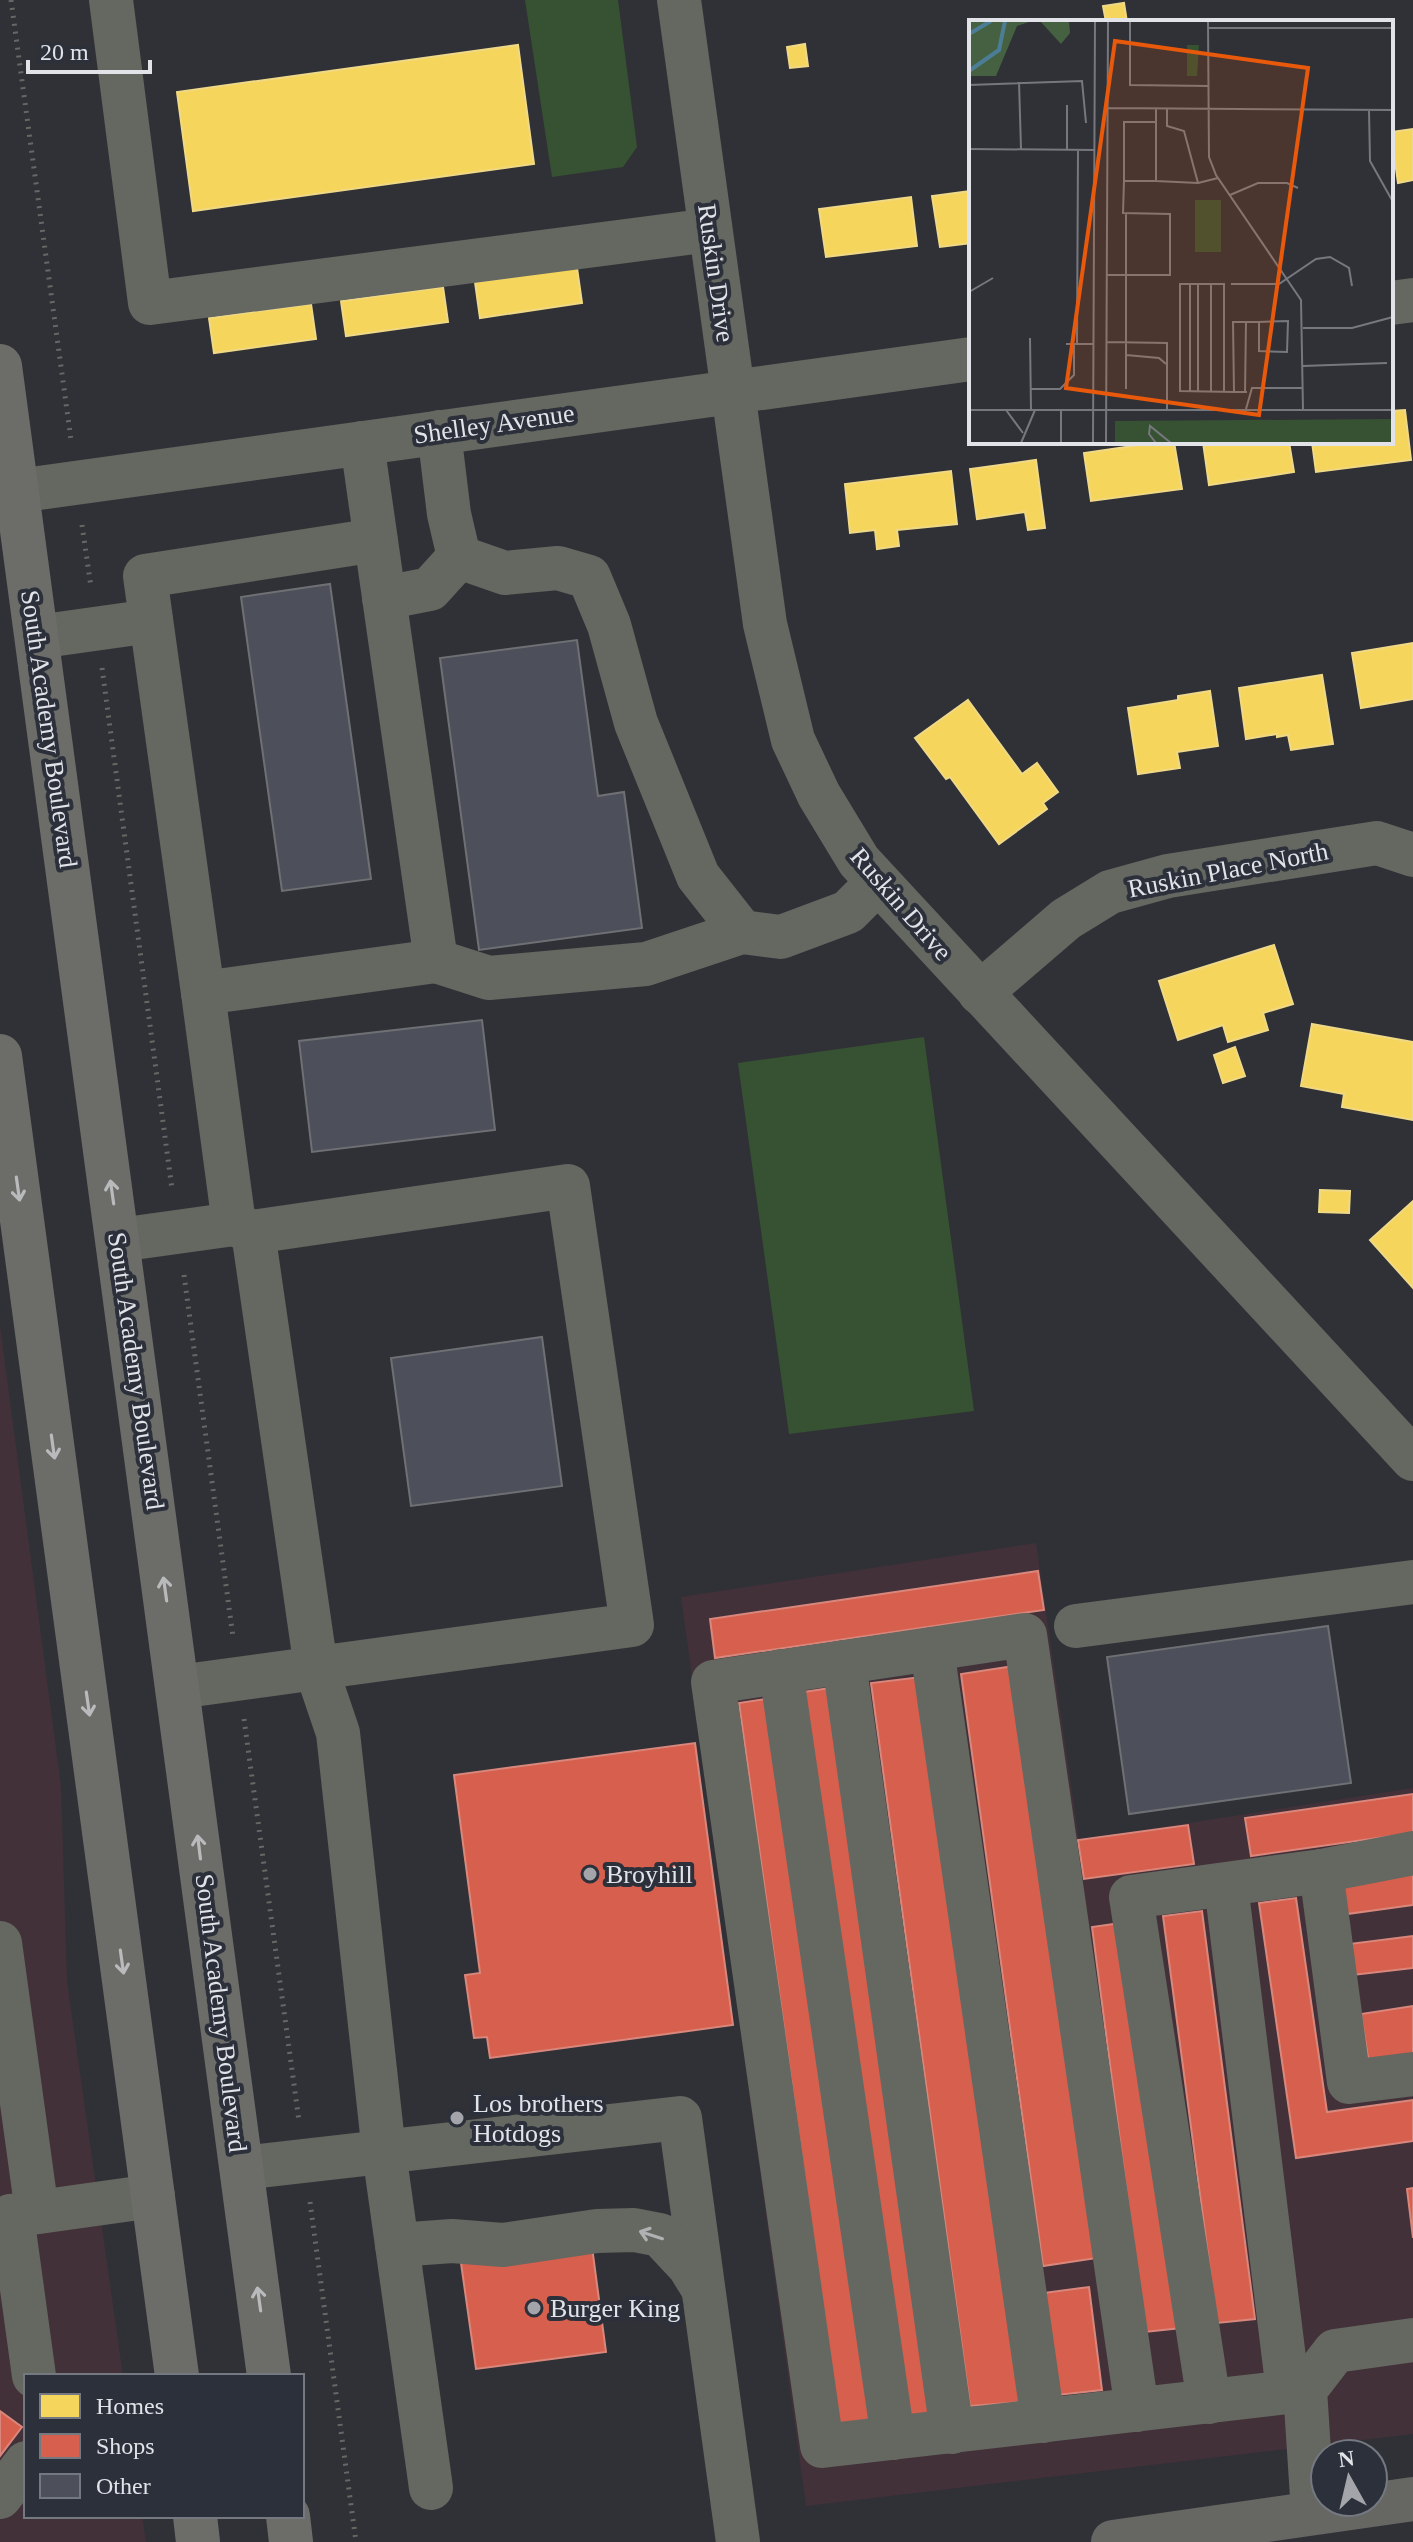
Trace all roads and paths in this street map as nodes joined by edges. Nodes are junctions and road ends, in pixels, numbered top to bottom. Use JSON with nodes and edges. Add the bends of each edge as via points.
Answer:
{"nodes":[{"id":1,"x":111,"y":0,"type":"edge"},
{"id":2,"x":679,"y":0,"type":"edge"},
{"id":3,"x":710,"y":230,"type":"junction"},
{"id":4,"x":1413,"y":300,"type":"edge"},
{"id":5,"x":1393,"y":303,"type":"edge"},
{"id":6,"x":969,"y":359,"type":"edge"},
{"id":7,"x":0,"y":366,"type":"edge"},
{"id":8,"x":732,"y":390,"type":"junction"},
{"id":9,"x":439,"y":432,"type":"junction"},
{"id":10,"x":362,"y":443,"type":"junction"},
{"id":11,"x":17,"y":491,"type":"junction"},
{"id":12,"x":376,"y":540,"type":"junction"},
{"id":13,"x":459,"y":557,"type":"junction"},
{"id":14,"x":384,"y":598,"type":"junction"},
{"id":15,"x":151,"y":621,"type":"junction"},
{"id":16,"x":37,"y":637,"type":"junction"},
{"id":17,"x":1413,"y":855,"type":"edge"},
{"id":18,"x":878,"y":882,"type":"junction"},
{"id":19,"x":742,"y":932,"type":"junction"},
{"id":20,"x":436,"y":961,"type":"junction"},
{"id":21,"x":203,"y":993,"type":"junction"},
{"id":22,"x":980,"y":993,"type":"junction"},
{"id":23,"x":0,"y":1056,"type":"edge"},
{"id":24,"x":244,"y":1228,"type":"junction"},
{"id":25,"x":119,"y":1240,"type":"junction"},
{"id":26,"x":1413,"y":1459,"type":"edge"},
{"id":27,"x":1413,"y":1582,"type":"edge"},
{"id":28,"x":1076,"y":1626,"type":"dead end"},
{"id":29,"x":932,"y":1649,"type":"junction"},
{"id":30,"x":844,"y":1662,"type":"junction"},
{"id":31,"x":316,"y":1668,"type":"junction"},
{"id":32,"x":781,"y":1671,"type":"junction"},
{"id":33,"x":178,"y":1687,"type":"junction"},
{"id":34,"x":1413,"y":1853,"type":"edge"},
{"id":35,"x":1321,"y":1871,"type":"junction"},
{"id":36,"x":1226,"y":1885,"type":"junction"},
{"id":37,"x":1131,"y":1897,"type":"junction"},
{"id":38,"x":1063,"y":1903,"type":"junction"},
{"id":39,"x":0,"y":1943,"type":"edge"},
{"id":40,"x":1413,"y":2074,"type":"edge"},
{"id":41,"x":384,"y":2152,"type":"junction"},
{"id":42,"x":242,"y":2168,"type":"junction"},
{"id":43,"x":153,"y":2196,"type":"junction"},
{"id":44,"x":16,"y":2215,"type":"edge"},
{"id":45,"x":397,"y":2245,"type":"junction"},
{"id":46,"x":704,"y":2289,"type":"junction"},
{"id":47,"x":1413,"y":2340,"type":"edge"},
{"id":48,"x":34,"y":2374,"type":"edge"},
{"id":49,"x":177,"y":2374,"type":"edge"},
{"id":50,"x":269,"y":2374,"type":"edge"},
{"id":51,"x":1296,"y":2390,"type":"junction"},
{"id":52,"x":1209,"y":2402,"type":"junction"},
{"id":53,"x":1137,"y":2410,"type":"junction"},
{"id":54,"x":1043,"y":2421,"type":"junction"},
{"id":55,"x":952,"y":2432,"type":"junction"},
{"id":56,"x":893,"y":2438,"type":"junction"},
{"id":57,"x":24,"y":2466,"type":"edge"},
{"id":58,"x":1309,"y":2483,"type":"edge"},
{"id":59,"x":431,"y":2488,"type":"dead end"},
{"id":60,"x":0,"y":2497,"type":"edge"},
{"id":61,"x":1413,"y":2499,"type":"edge"},
{"id":62,"x":1389,"y":2502,"type":"edge"},
{"id":63,"x":1309,"y":2513,"type":"edge"},
{"id":64,"x":195,"y":2518,"type":"edge"},
{"id":65,"x":288,"y":2518,"type":"edge"},
{"id":66,"x":198,"y":2542,"type":"edge"},
{"id":67,"x":291,"y":2542,"type":"edge"},
{"id":68,"x":738,"y":2542,"type":"edge"},
{"id":69,"x":1113,"y":2542,"type":"edge"}],
"edges":[{"from":1,"to":3,"type":"street","via":[[150,303]]},
{"from":2,"to":3,"type":"street","name":"Ruskin Drive"},
{"from":3,"to":8,"type":"street","name":"Ruskin Drive"},
{"from":4,"to":5,"type":"street"},
{"from":6,"to":8,"type":"street","name":"Shelley Avenue"},
{"from":7,"to":11,"type":"highway","name":"South Academy Boulevard"},
{"from":8,"to":9,"type":"street","name":"Shelley Avenue"},
{"from":8,"to":18,"type":"street","name":"Ruskin Drive","via":[[765,624],[793,740],[819,795]]},
{"from":9,"to":10,"type":"street","name":"Shelley Avenue"},
{"from":9,"to":13,"type":"street"},
{"from":10,"to":11,"type":"street","name":"Shelley Avenue"},
{"from":10,"to":12,"type":"street"},
{"from":11,"to":16,"type":"highway","name":"South Academy Boulevard"},
{"from":12,"to":14,"type":"street"},
{"from":12,"to":15,"type":"street","via":[[145,576]]},
{"from":13,"to":14,"type":"street","via":[[430,589]]},
{"from":13,"to":19,"type":"street","via":[[505,573],[558,568],[589,577],[609,625],[636,723],[698,876]]},
{"from":14,"to":20,"type":"street"},
{"from":15,"to":16,"type":"street"},
{"from":15,"to":21,"type":"street"},
{"from":25,"to":16,"type":"highway","name":"South Academy Boulevard","one_way":true},
{"from":17,"to":22,"type":"street","name":"Ruskin Place North","via":[[1377,843],[1168,876],[1110,892],[1066,919]]},
{"from":18,"to":19,"type":"street","via":[[848,912],[781,937]]},
{"from":18,"to":22,"type":"street","name":"Ruskin Drive"},
{"from":19,"to":20,"type":"street","via":[[646,964],[489,978]]},
{"from":20,"to":21,"type":"street"},
{"from":21,"to":24,"type":"street"},
{"from":22,"to":26,"type":"street","name":"Ruskin Drive"},
{"from":23,"to":43,"type":"highway","one_way":true},
{"from":24,"to":25,"type":"street"},
{"from":24,"to":31,"type":"street"},
{"from":24,"to":31,"type":"street","via":[[568,1186],[632,1625]]},
{"from":33,"to":25,"type":"highway","name":"South Academy Boulevard","one_way":true},
{"from":27,"to":28,"type":"street"},
{"from":29,"to":30,"type":"street"},
{"from":29,"to":38,"type":"street","via":[[1025,1635]]},
{"from":29,"to":54,"type":"street"},
{"from":30,"to":32,"type":"street"},
{"from":30,"to":55,"type":"street"},
{"from":31,"to":33,"type":"street"},
{"from":31,"to":41,"type":"street","via":[[338,1733]]},
{"from":32,"to":56,"type":"street"},
{"from":32,"to":56,"type":"street","via":[[713,1682],[822,2446]]},
{"from":42,"to":33,"type":"highway","name":"South Academy Boulevard","one_way":true},
{"from":34,"to":35,"type":"street"},
{"from":35,"to":36,"type":"street"},
{"from":35,"to":40,"type":"street","via":[[1349,2082]]},
{"from":36,"to":37,"type":"street"},
{"from":36,"to":51,"type":"street"},
{"from":37,"to":38,"type":"street"},
{"from":37,"to":52,"type":"street"},
{"from":38,"to":53,"type":"street"},
{"from":39,"to":44,"type":"street"},
{"from":41,"to":42,"type":"street"},
{"from":41,"to":45,"type":"street"},
{"from":41,"to":46,"type":"street","via":[[680,2118]]},
{"from":50,"to":42,"type":"highway","name":"South Academy Boulevard","one_way":true},
{"from":43,"to":44,"type":"street"},
{"from":43,"to":49,"type":"highway"},
{"from":44,"to":48,"type":"street"},
{"from":46,"to":45,"type":"street","one_way":true,"via":[[660,2235],[634,2230],[503,2245]]},
{"from":45,"to":59,"type":"street"},
{"from":46,"to":68,"type":"street"},
{"from":47,"to":51,"type":"street","via":[[1335,2351]]},
{"from":51,"to":52,"type":"street"},
{"from":51,"to":58,"type":"street"},
{"from":52,"to":53,"type":"street"},
{"from":53,"to":54,"type":"street"},
{"from":54,"to":55,"type":"street"},
{"from":55,"to":56,"type":"street"},
{"from":57,"to":60,"type":"street"},
{"from":61,"to":62,"type":"main road"},
{"from":63,"to":69,"type":"main road"},
{"from":64,"to":66,"type":"highway"},
{"from":65,"to":67,"type":"highway"}]}
